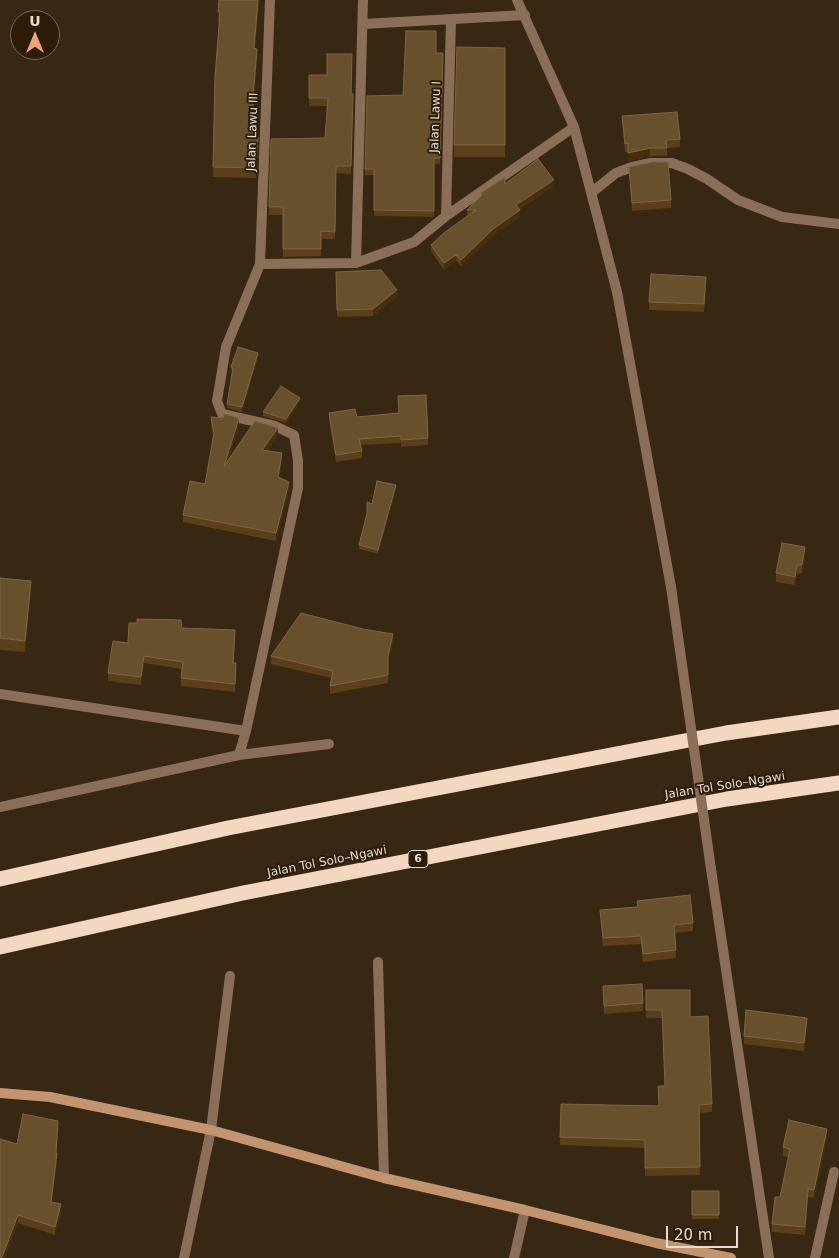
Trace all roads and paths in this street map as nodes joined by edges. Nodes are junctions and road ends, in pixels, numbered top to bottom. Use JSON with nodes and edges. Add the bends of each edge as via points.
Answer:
{"nodes":[{"id":1,"x":270,"y":0,"type":"edge"},
{"id":2,"x":363,"y":0,"type":"edge"},
{"id":3,"x":517,"y":0,"type":"edge"},
{"id":4,"x":525,"y":16,"type":"junction"},
{"id":5,"x":451,"y":20,"type":"junction"},
{"id":6,"x":363,"y":24,"type":"junction"},
{"id":7,"x":574,"y":127,"type":"junction"},
{"id":8,"x":591,"y":193,"type":"junction"},
{"id":9,"x":446,"y":216,"type":"junction"},
{"id":10,"x":839,"y":224,"type":"edge"},
{"id":11,"x":356,"y":263,"type":"junction"},
{"id":12,"x":260,"y":264,"type":"junction"},
{"id":13,"x":0,"y":694,"type":"edge"},
{"id":14,"x":839,"y":717,"type":"edge"},
{"id":15,"x":246,"y":731,"type":"junction"},
{"id":16,"x":329,"y":744,"type":"dead end"},
{"id":17,"x":239,"y":755,"type":"junction"},
{"id":18,"x":839,"y":783,"type":"edge"},
{"id":19,"x":0,"y":807,"type":"edge"},
{"id":20,"x":0,"y":879,"type":"edge"},
{"id":21,"x":0,"y":947,"type":"edge"},
{"id":22,"x":378,"y":962,"type":"dead end"},
{"id":23,"x":230,"y":976,"type":"dead end"},
{"id":24,"x":0,"y":1093,"type":"edge"},
{"id":25,"x":211,"y":1130,"type":"junction"},
{"id":26,"x":834,"y":1172,"type":"dead end"},
{"id":27,"x":384,"y":1178,"type":"junction"},
{"id":28,"x":525,"y":1210,"type":"junction"},
{"id":29,"x":184,"y":1258,"type":"edge"},
{"id":30,"x":514,"y":1258,"type":"edge"},
{"id":31,"x":731,"y":1258,"type":"edge"},
{"id":32,"x":769,"y":1258,"type":"edge"},
{"id":33,"x":816,"y":1258,"type":"edge"}],
"edges":[{"from":1,"to":12,"type":"street","name":"Jalan Lawu III"},
{"from":2,"to":6,"type":"street"},
{"from":3,"to":4,"type":"street"},
{"from":4,"to":5,"type":"street"},
{"from":4,"to":7,"type":"street"},
{"from":5,"to":6,"type":"street"},
{"from":5,"to":9,"type":"street","name":"Jalan Lawu I"},
{"from":6,"to":11,"type":"street"},
{"from":7,"to":8,"type":"street"},
{"from":7,"to":9,"type":"street"},
{"from":8,"to":10,"type":"street","via":[[616,173],[632,166],[651,162],[672,163],[688,168],[738,200],[782,217]]},
{"from":8,"to":32,"type":"street","bridge":true,"via":[[618,292],[671,588]]},
{"from":9,"to":11,"type":"street","via":[[414,242]]},
{"from":11,"to":12,"type":"street"},
{"from":12,"to":15,"type":"street","via":[[226,347],[216,401],[222,414],[275,426],[294,435],[298,488]]},
{"from":13,"to":15,"type":"street"},
{"from":14,"to":20,"type":"highway","via":[[726,733],[228,828]]},
{"from":15,"to":17,"type":"street"},
{"from":16,"to":17,"type":"street"},
{"from":17,"to":19,"type":"street"},
{"from":18,"to":21,"type":"highway","name":"Jalan Tol Solo–Ngawi","number":"6","via":[[727,799],[243,893]]},
{"from":22,"to":27,"type":"street"},
{"from":23,"to":25,"type":"street"},
{"from":24,"to":25,"type":"street","via":[[50,1097]]},
{"from":25,"to":27,"type":"street"},
{"from":25,"to":29,"type":"street"},
{"from":26,"to":33,"type":"street"},
{"from":27,"to":28,"type":"street"},
{"from":28,"to":30,"type":"street"},
{"from":28,"to":31,"type":"street"}]}
